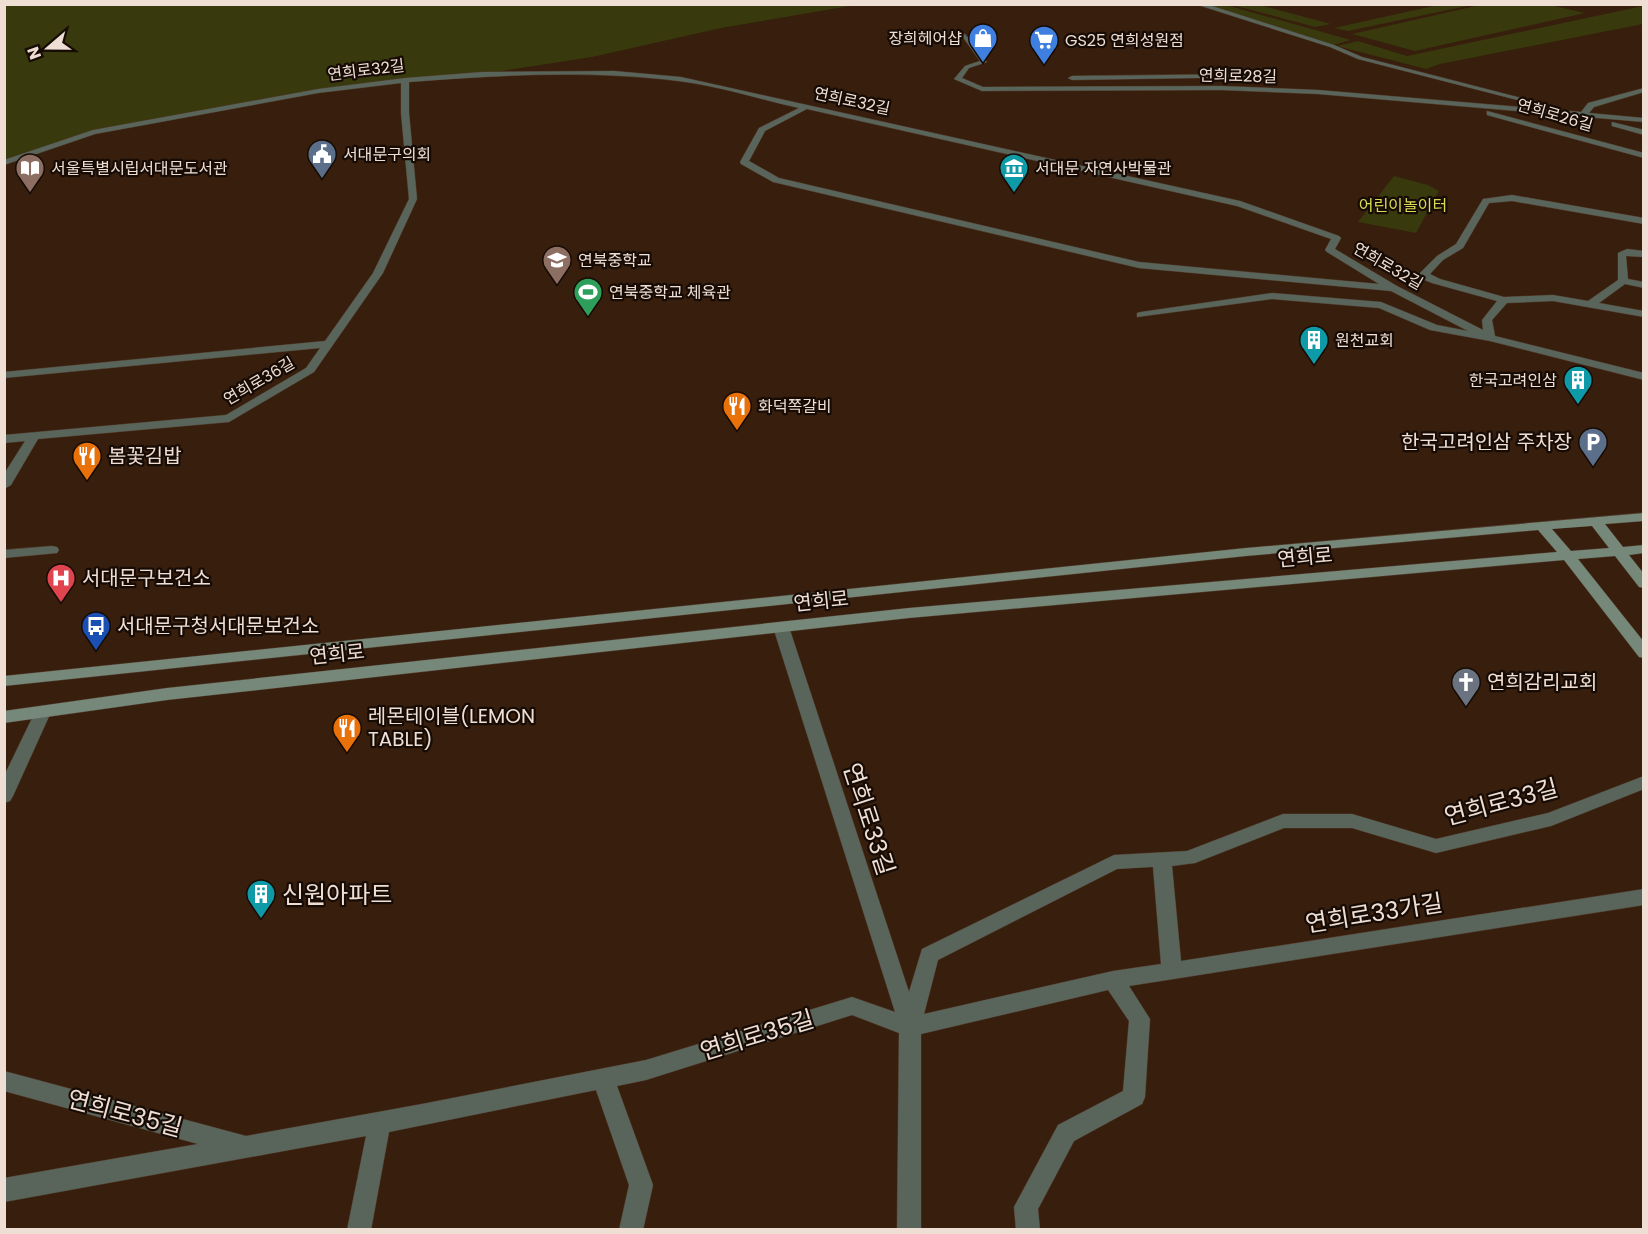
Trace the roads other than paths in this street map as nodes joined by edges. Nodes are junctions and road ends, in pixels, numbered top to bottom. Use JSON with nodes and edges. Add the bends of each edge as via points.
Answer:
{"nodes":[{"id":1,"x":1198,"y":4,"type":"edge"},
{"id":2,"x":965,"y":36,"type":"dead end"},
{"id":3,"x":1257,"y":75,"type":"dead end"},
{"id":4,"x":1072,"y":78,"type":"dead end"},
{"id":5,"x":405,"y":80,"type":"junction"},
{"id":6,"x":1644,"y":90,"type":"edge"},
{"id":7,"x":1458,"y":104,"type":"junction"},
{"id":8,"x":806,"y":107,"type":"junction"},
{"id":9,"x":1584,"y":114,"type":"junction"},
{"id":10,"x":1644,"y":120,"type":"edge"},
{"id":11,"x":1644,"y":133,"type":"edge"},
{"id":12,"x":1644,"y":156,"type":"edge"},
{"id":13,"x":4,"y":163,"type":"edge"},
{"id":14,"x":1644,"y":221,"type":"edge"},
{"id":15,"x":1644,"y":254,"type":"edge"},
{"id":16,"x":1623,"y":281,"type":"junction"},
{"id":17,"x":1644,"y":285,"type":"edge"},
{"id":18,"x":1393,"y":288,"type":"junction"},
{"id":19,"x":1504,"y":300,"type":"junction"},
{"id":20,"x":1592,"y":303,"type":"junction"},
{"id":21,"x":1644,"y":314,"type":"edge"},
{"id":22,"x":1141,"y":315,"type":"dead end"},
{"id":23,"x":1490,"y":338,"type":"junction"},
{"id":24,"x":328,"y":344,"type":"junction"},
{"id":25,"x":4,"y":375,"type":"edge"},
{"id":26,"x":1644,"y":377,"type":"edge"},
{"id":27,"x":34,"y":436,"type":"junction"},
{"id":28,"x":4,"y":439,"type":"edge"},
{"id":29,"x":4,"y":485,"type":"edge"},
{"id":30,"x":1644,"y":517,"type":"edge"},
{"id":31,"x":1595,"y":520,"type":"junction"},
{"id":32,"x":1540,"y":525,"type":"junction"},
{"id":33,"x":1644,"y":549,"type":"edge"},
{"id":34,"x":52,"y":550,"type":"dead end"},
{"id":35,"x":1620,"y":551,"type":"junction"},
{"id":36,"x":4,"y":554,"type":"edge"},
{"id":37,"x":1567,"y":555,"type":"junction"},
{"id":38,"x":1644,"y":584,"type":"edge"},
{"id":39,"x":781,"y":627,"type":"junction"},
{"id":40,"x":1644,"y":653,"type":"edge"},
{"id":41,"x":4,"y":681,"type":"edge"},
{"id":42,"x":43,"y":712,"type":"junction"},
{"id":43,"x":4,"y":717,"type":"edge"},
{"id":44,"x":1644,"y":782,"type":"edge"},
{"id":45,"x":4,"y":796,"type":"edge"},
{"id":46,"x":1162,"y":860,"type":"junction"},
{"id":47,"x":1644,"y":897,"type":"edge"},
{"id":48,"x":1172,"y":972,"type":"junction"},
{"id":49,"x":1113,"y":980,"type":"junction"},
{"id":50,"x":910,"y":1027,"type":"junction"},
{"id":51,"x":603,"y":1078,"type":"junction"},
{"id":52,"x":4,"y":1081,"type":"edge"},
{"id":53,"x":380,"y":1122,"type":"junction"},
{"id":54,"x":244,"y":1146,"type":"junction"},
{"id":55,"x":4,"y":1190,"type":"edge"},
{"id":56,"x":359,"y":1230,"type":"edge"},
{"id":57,"x":631,"y":1230,"type":"edge"},
{"id":58,"x":909,"y":1230,"type":"edge"},
{"id":59,"x":1028,"y":1230,"type":"edge"}],
"edges":[{"from":1,"to":9,"type":"street","name":"연희로28길","via":[[1360,58]]},
{"from":2,"to":7,"type":"street","name":"연희로28길","via":[[984,62],[967,67],[958,79],[982,89],[1221,88]]},
{"from":3,"to":4,"type":"street"},
{"from":5,"to":8,"type":"street","name":"연희로32길","via":[[482,74],[614,73],[681,79]]},
{"from":5,"to":13,"type":"street","name":"연희로32길","via":[[318,91],[93,132]]},
{"from":5,"to":24,"type":"street","name":"연희로36길","via":[[412,199],[378,273]]},
{"from":6,"to":9,"type":"street","via":[[1591,105]]},
{"from":7,"to":9,"type":"street","name":"연희로28길"},
{"from":7,"to":12,"type":"street","name":"연희로26길"},
{"from":8,"to":18,"type":"street","name":"연희로32길","via":[[1240,204],[1336,238],[1330,250]]},
{"from":8,"to":18,"type":"street","via":[[762,130],[744,162],[776,180],[1139,265]]},
{"from":9,"to":10,"type":"street"},
{"from":9,"to":11,"type":"street","name":"연희로28길"},
{"from":14,"to":19,"type":"street","via":[[1512,198],[1486,201],[1460,246],[1425,273],[1436,281]]},
{"from":15,"to":16,"type":"street","via":[[1621,255]]},
{"from":16,"to":17,"type":"street"},
{"from":16,"to":20,"type":"street"},
{"from":18,"to":23,"type":"street","name":"연희로32길"},
{"from":19,"to":20,"type":"street","via":[[1552,298]]},
{"from":19,"to":23,"type":"street","via":[[1487,320]]},
{"from":20,"to":21,"type":"street"},
{"from":22,"to":23,"type":"street","via":[[1272,296],[1381,305],[1434,328]]},
{"from":23,"to":26,"type":"street","name":"연희로32길"},
{"from":24,"to":25,"type":"street"},
{"from":24,"to":27,"type":"street","name":"연희로36길","via":[[310,370],[229,418]]},
{"from":27,"to":28,"type":"street","name":"연희로36길"},
{"from":27,"to":29,"type":"street"},
{"from":30,"to":31,"type":"main road","name":"연희로"},
{"from":31,"to":32,"type":"main road","name":"연희로"},
{"from":31,"to":35,"type":"main road"},
{"from":32,"to":37,"type":"main road"},
{"from":32,"to":41,"type":"main road","name":"연희로"},
{"from":33,"to":35,"type":"main road","name":"연희로"},
{"from":34,"to":36,"type":"street"},
{"from":35,"to":37,"type":"main road","name":"연희로"},
{"from":35,"to":38,"type":"main road"},
{"from":37,"to":39,"type":"main road","name":"연희로"},
{"from":37,"to":40,"type":"main road"},
{"from":39,"to":42,"type":"main road","name":"연희로","via":[[167,694]]},
{"from":39,"to":50,"type":"street","name":"연희로33길"},
{"from":42,"to":43,"type":"main road","name":"연희로"},
{"from":42,"to":45,"type":"street"},
{"from":44,"to":46,"type":"street","name":"연희로33길","via":[[1551,819],[1436,846],[1352,821],[1283,821],[1188,858]]},
{"from":46,"to":48,"type":"street"},
{"from":46,"to":50,"type":"street","name":"연희로33길","via":[[1114,862],[929,955]]},
{"from":47,"to":48,"type":"street","name":"연희로33가길"},
{"from":48,"to":49,"type":"street","name":"연희로33가길"},
{"from":49,"to":50,"type":"street","name":"연희로33가길"},
{"from":49,"to":59,"type":"street","via":[[1140,1019],[1134,1097],[1066,1133],[1026,1207]]},
{"from":50,"to":51,"type":"street","name":"연희로35길","via":[[852,1006],[646,1070]]},
{"from":50,"to":58,"type":"street","name":"연희로33길"},
{"from":51,"to":53,"type":"street","name":"연희로35길"},
{"from":51,"to":57,"type":"street","via":[[641,1185]]},
{"from":52,"to":54,"type":"street","name":"연희로35길"},
{"from":53,"to":54,"type":"street","name":"연희로35길"},
{"from":53,"to":56,"type":"street"},
{"from":54,"to":55,"type":"street","name":"연희로35길"}]}
